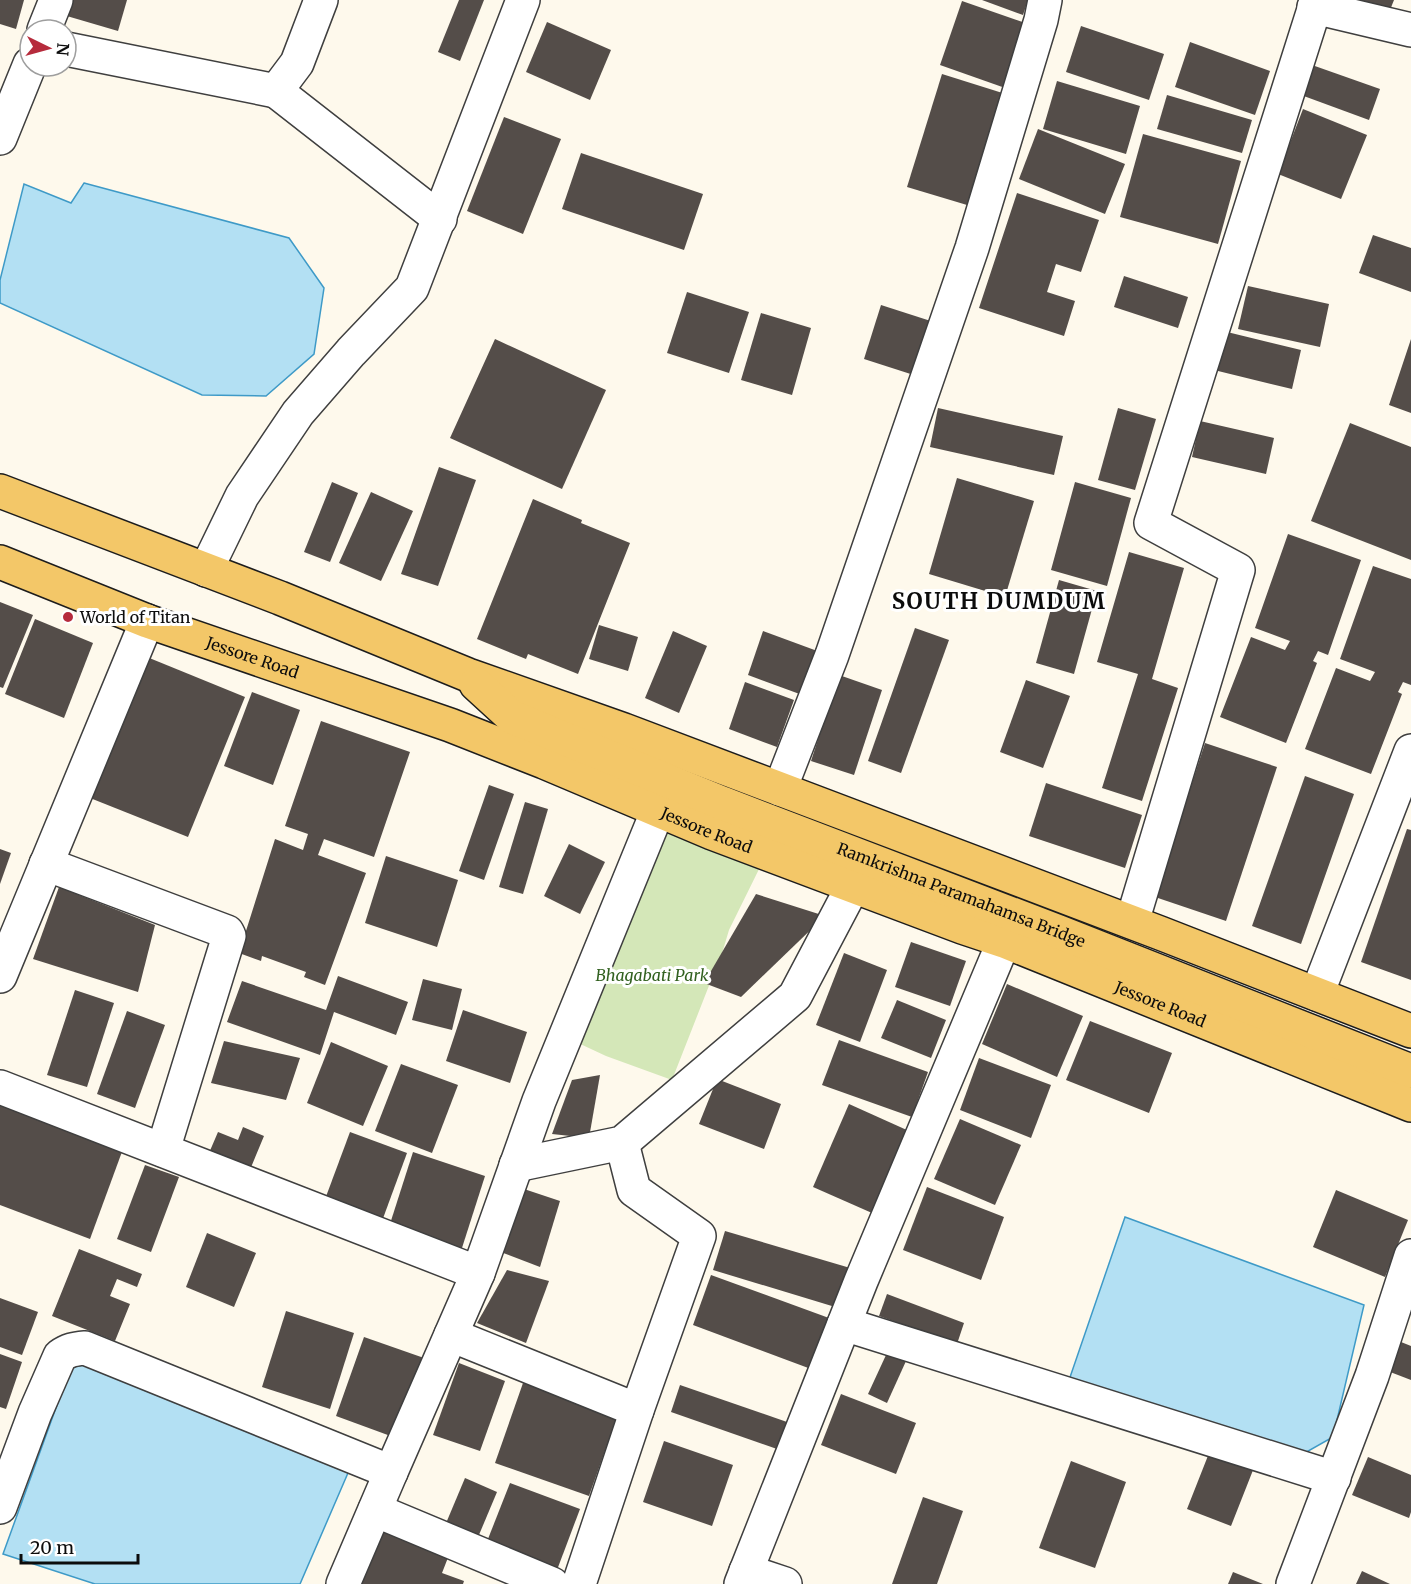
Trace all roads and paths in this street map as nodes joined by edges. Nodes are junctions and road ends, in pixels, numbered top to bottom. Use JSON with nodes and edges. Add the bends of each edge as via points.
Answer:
{"nodes":[{"id":1,"x":56,"y":0,"type":"edge"},
{"id":2,"x":321,"y":0,"type":"edge"},
{"id":3,"x":523,"y":0,"type":"edge"},
{"id":4,"x":1045,"y":0,"type":"edge"},
{"id":5,"x":1316,"y":4,"type":"edge"},
{"id":6,"x":49,"y":18,"type":"edge"},
{"id":7,"x":1411,"y":30,"type":"edge"},
{"id":8,"x":78,"y":51,"type":"edge"},
{"id":9,"x":24,"y":78,"type":"edge"},
{"id":10,"x":276,"y":91,"type":"junction"},
{"id":11,"x":0,"y":138,"type":"edge"},
{"id":12,"x":440,"y":219,"type":"junction"},
{"id":13,"x":0,"y":491,"type":"edge"},
{"id":14,"x":0,"y":562,"type":"edge"},
{"id":15,"x":206,"y":570,"type":"junction"},
{"id":16,"x":147,"y":621,"type":"junction"},
{"id":17,"x":468,"y":675,"type":"junction"},
{"id":18,"x":512,"y":717,"type":"junction"},
{"id":19,"x":450,"y":725,"type":"junction"},
{"id":20,"x":1411,"y":751,"type":"edge"},
{"id":21,"x":780,"y":789,"type":"junction"},
{"id":22,"x":658,"y":810,"type":"junction"},
{"id":23,"x":46,"y":864,"type":"junction"},
{"id":24,"x":854,"y":886,"type":"junction"},
{"id":25,"x":1132,"y":922,"type":"junction"},
{"id":26,"x":1004,"y":941,"type":"junction"},
{"id":27,"x":0,"y":976,"type":"edge"},
{"id":28,"x":1317,"y":994,"type":"junction"},
{"id":29,"x":1411,"y":1031,"type":"edge"},
{"id":30,"x":1411,"y":1071,"type":"edge"},
{"id":31,"x":0,"y":1087,"type":"edge"},
{"id":32,"x":1411,"y":1105,"type":"edge"},
{"id":33,"x":622,"y":1143,"type":"junction"},
{"id":34,"x":163,"y":1150,"type":"junction"},
{"id":35,"x":516,"y":1165,"type":"junction"},
{"id":36,"x":1411,"y":1256,"type":"edge"},
{"id":37,"x":478,"y":1273,"type":"junction"},
{"id":38,"x":844,"y":1323,"type":"junction"},
{"id":39,"x":451,"y":1335,"type":"junction"},
{"id":40,"x":637,"y":1410,"type":"junction"},
{"id":41,"x":391,"y":1472,"type":"junction"},
{"id":42,"x":1334,"y":1478,"type":"junction"},
{"id":43,"x":0,"y":1507,"type":"edge"},
{"id":44,"x":375,"y":1510,"type":"junction"},
{"id":45,"x":744,"y":1578,"type":"edge"},
{"id":46,"x":344,"y":1584,"type":"edge"},
{"id":47,"x":552,"y":1584,"type":"edge"},
{"id":48,"x":579,"y":1584,"type":"edge"},
{"id":49,"x":785,"y":1584,"type":"edge"},
{"id":50,"x":1293,"y":1584,"type":"edge"}],
"edges":[{"from":1,"to":6,"type":"street"},
{"from":2,"to":10,"type":"street","via":[[297,63]]},
{"from":3,"to":12,"type":"street"},
{"from":4,"to":21,"type":"street","via":[[972,248],[832,655]]},
{"from":5,"to":7,"type":"street"},
{"from":5,"to":25,"type":"street","via":[[1151,522],[1238,570]]},
{"from":8,"to":10,"type":"street"},
{"from":9,"to":11,"type":"street"},
{"from":10,"to":12,"type":"street"},
{"from":12,"to":15,"type":"street","via":[[412,288],[298,413],[243,496]]},
{"from":13,"to":15,"type":"main road"},
{"from":14,"to":16,"type":"main road","name":"Jessore Road"},
{"from":15,"to":17,"type":"main road"},
{"from":16,"to":19,"type":"main road","name":"Jessore Road"},
{"from":16,"to":23,"type":"street"},
{"from":17,"to":18,"type":"main road"},
{"from":17,"to":21,"type":"main road"},
{"from":18,"to":19,"type":"main road"},
{"from":18,"to":30,"type":"main road","name":"Ramkrishna Paramahamsa Bridge","via":[[722,803]]},
{"from":19,"to":22,"type":"main road","name":"Jessore Road"},
{"from":20,"to":28,"type":"street"},
{"from":21,"to":25,"type":"main road"},
{"from":22,"to":24,"type":"main road","name":"Jessore Road"},
{"from":22,"to":35,"type":"street"},
{"from":23,"to":27,"type":"street"},
{"from":23,"to":34,"type":"street","via":[[229,936]]},
{"from":24,"to":26,"type":"main road","name":"Jessore Road"},
{"from":24,"to":33,"type":"street","via":[[795,996]]},
{"from":25,"to":28,"type":"main road"},
{"from":26,"to":32,"type":"main road","name":"Jessore Road"},
{"from":26,"to":38,"type":"street"},
{"from":28,"to":29,"type":"main road"},
{"from":31,"to":34,"type":"street"},
{"from":33,"to":35,"type":"street"},
{"from":33,"to":40,"type":"street","via":[[634,1190],[699,1236]]},
{"from":34,"to":37,"type":"street"},
{"from":35,"to":37,"type":"street"},
{"from":36,"to":42,"type":"street"},
{"from":37,"to":39,"type":"street"},
{"from":38,"to":42,"type":"street"},
{"from":38,"to":45,"type":"street"},
{"from":39,"to":40,"type":"street"},
{"from":39,"to":41,"type":"street"},
{"from":40,"to":48,"type":"street"},
{"from":41,"to":43,"type":"street","via":[[85,1348],[74,1348],[60,1356]]},
{"from":41,"to":44,"type":"street"},
{"from":42,"to":50,"type":"street"},
{"from":44,"to":46,"type":"street"},
{"from":44,"to":47,"type":"street"},
{"from":45,"to":49,"type":"street"}]}
